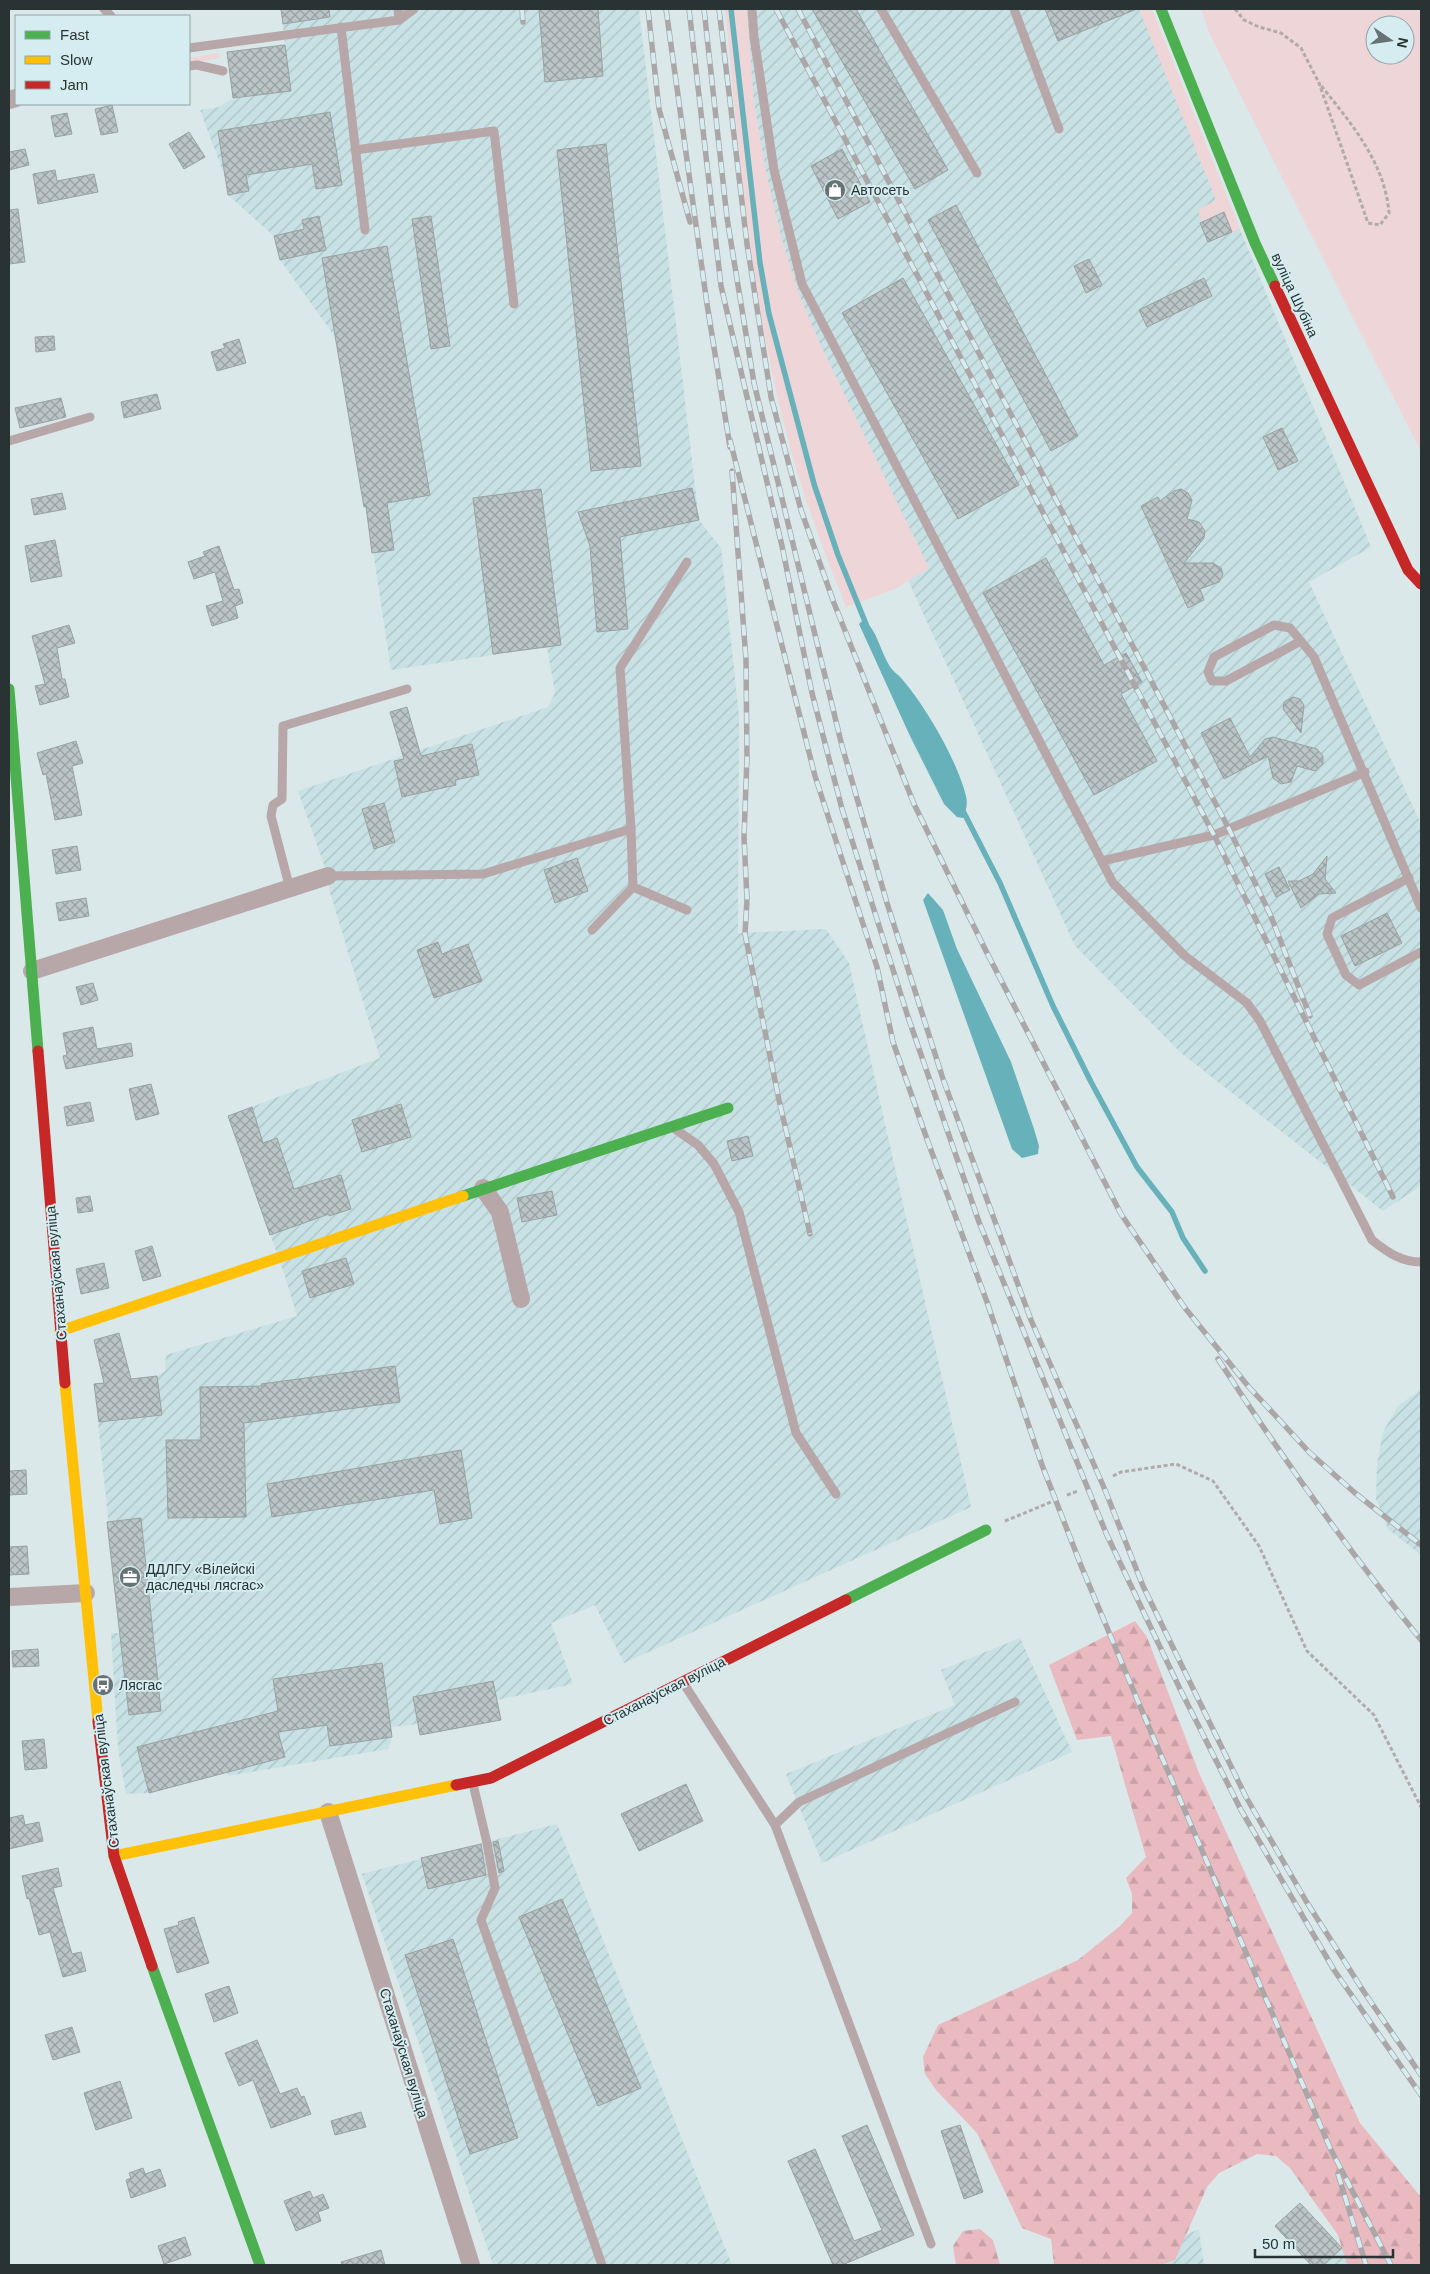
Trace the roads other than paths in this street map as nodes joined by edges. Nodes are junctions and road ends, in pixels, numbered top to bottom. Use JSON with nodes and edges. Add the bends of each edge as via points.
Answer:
{"nodes":[{"id":1,"x":398,"y":9,"type":"edge"},
{"id":2,"x":414,"y":9,"type":"edge"},
{"id":3,"x":752,"y":9,"type":"edge"},
{"id":4,"x":881,"y":9,"type":"edge"},
{"id":5,"x":1014,"y":9,"type":"edge"},
{"id":6,"x":1162,"y":9,"type":"edge"},
{"id":7,"x":399,"y":20,"type":"junction"},
{"id":8,"x":341,"y":27,"type":"junction"},
{"id":9,"x":190,"y":48,"type":"edge"},
{"id":10,"x":190,"y":66,"type":"edge"},
{"id":11,"x":223,"y":71,"type":"dead end"},
{"id":12,"x":1059,"y":129,"type":"dead end"},
{"id":13,"x":355,"y":150,"type":"junction"},
{"id":14,"x":977,"y":173,"type":"dead end"},
{"id":15,"x":365,"y":230,"type":"dead end"},
{"id":16,"x":514,"y":304,"type":"dead end"},
{"id":17,"x":90,"y":417,"type":"dead end"},
{"id":18,"x":9,"y":440,"type":"edge"},
{"id":19,"x":687,"y":562,"type":"dead end"},
{"id":20,"x":1421,"y":584,"type":"edge"},
{"id":21,"x":1301,"y":641,"type":"junction"},
{"id":22,"x":9,"y":689,"type":"edge"},
{"id":23,"x":407,"y":689,"type":"dead end"},
{"id":24,"x":1365,"y":772,"type":"junction"},
{"id":25,"x":632,"y":829,"type":"junction"},
{"id":26,"x":1102,"y":861,"type":"junction"},
{"id":27,"x":328,"y":876,"type":"joint"},
{"id":28,"x":1409,"y":878,"type":"junction"},
{"id":29,"x":633,"y":888,"type":"junction"},
{"id":30,"x":290,"y":889,"type":"junction"},
{"id":31,"x":1421,"y":908,"type":"edge"},
{"id":32,"x":687,"y":910,"type":"dead end"},
{"id":33,"x":592,"y":930,"type":"dead end"},
{"id":34,"x":1421,"y":952,"type":"edge"},
{"id":35,"x":32,"y":971,"type":"junction"},
{"id":36,"x":728,"y":1108,"type":"dead end"},
{"id":37,"x":673,"y":1127,"type":"junction"},
{"id":38,"x":484,"y":1188,"type":"junction"},
{"id":39,"x":1421,"y":1262,"type":"edge"},
{"id":40,"x":521,"y":1299,"type":"dead end"},
{"id":41,"x":60,"y":1331,"type":"junction"},
{"id":42,"x":836,"y":1494,"type":"dead end"},
{"id":43,"x":986,"y":1530,"type":"road end"},
{"id":44,"x":86,"y":1593,"type":"junction"},
{"id":45,"x":9,"y":1596,"type":"edge"},
{"id":46,"x":683,"y":1682,"type":"junction"},
{"id":47,"x":1016,"y":1702,"type":"dead end"},
{"id":48,"x":472,"y":1782,"type":"junction"},
{"id":49,"x":328,"y":1812,"type":"junction"},
{"id":50,"x":775,"y":1825,"type":"junction"},
{"id":51,"x":114,"y":1856,"type":"junction"},
{"id":52,"x":932,"y":2244,"type":"dead end"},
{"id":53,"x":260,"y":2265,"type":"edge"},
{"id":54,"x":471,"y":2265,"type":"edge"},
{"id":55,"x":602,"y":2265,"type":"edge"}],
"edges":[{"from":1,"to":7,"type":"lane"},
{"from":2,"to":7,"type":"lane"},
{"from":3,"to":26,"type":"lane","via":[[774,170],[802,284]]},
{"from":4,"to":14,"type":"lane"},
{"from":5,"to":12,"type":"lane"},
{"from":6,"to":20,"type":"street","name":"вуліца Шубіна","via":[[1255,243],[1408,570]]},
{"from":7,"to":8,"type":"lane"},
{"from":8,"to":9,"type":"lane"},
{"from":8,"to":13,"type":"lane"},
{"from":10,"to":11,"type":"lane"},
{"from":13,"to":15,"type":"lane"},
{"from":13,"to":16,"type":"lane","via":[[494,131]]},
{"from":17,"to":18,"type":"lane"},
{"from":19,"to":25,"type":"lane","via":[[620,668]]},
{"from":21,"to":21,"type":"lane","via":[[1226,681],[1212,680],[1208,672],[1214,657],[1274,625],[1290,628]]},
{"from":21,"to":24,"type":"lane","via":[[1314,657]]},
{"from":22,"to":35,"type":"street","name":"Стаханаўская вуліца"},
{"from":23,"to":30,"type":"lane","via":[[283,726],[282,799],[273,804],[271,816]]},
{"from":24,"to":26,"type":"lane","via":[[1214,835]]},
{"from":24,"to":28,"type":"lane"},
{"from":25,"to":27,"type":"lane","via":[[483,874]]},
{"from":25,"to":29,"type":"lane"},
{"from":26,"to":39,"type":"lane","via":[[1113,883],[1185,956],[1247,1003],[1260,1021],[1372,1240],[1391,1255]]},
{"from":27,"to":30,"type":"street"},
{"from":28,"to":31,"type":"lane"},
{"from":28,"to":34,"type":"lane","via":[[1332,918],[1327,934],[1346,975],[1359,985]]},
{"from":29,"to":32,"type":"lane"},
{"from":29,"to":33,"type":"lane"},
{"from":30,"to":35,"type":"street"},
{"from":35,"to":41,"type":"street","name":"Стаханаўская вуліца"},
{"from":36,"to":37,"type":"street"},
{"from":37,"to":38,"type":"street"},
{"from":37,"to":42,"type":"lane","via":[[698,1145],[714,1164],[738,1212],[796,1433]]},
{"from":38,"to":40,"type":"street","via":[[500,1212]]},
{"from":38,"to":41,"type":"street"},
{"from":41,"to":44,"type":"street","name":"Стаханаўская вуліца"},
{"from":43,"to":46,"type":"street","name":"Стаханаўская вуліца"},
{"from":44,"to":45,"type":"street"},
{"from":44,"to":51,"type":"street","name":"Стаханаўская вуліца","via":[[104,1786]]},
{"from":46,"to":48,"type":"street","name":"Стаханаўская вуліца","via":[[491,1778]]},
{"from":46,"to":50,"type":"lane"},
{"from":47,"to":50,"type":"lane","via":[[799,1802]]},
{"from":48,"to":49,"type":"street","name":"Стаханаўская вуліца"},
{"from":48,"to":55,"type":"lane","via":[[495,1888],[481,1920]]},
{"from":49,"to":51,"type":"street","name":"Стаханаўская вуліца"},
{"from":49,"to":54,"type":"street","name":"Стаханаўская вуліца"},
{"from":50,"to":52,"type":"lane"},
{"from":51,"to":53,"type":"street","name":"Стаханаўская вуліца"}]}
